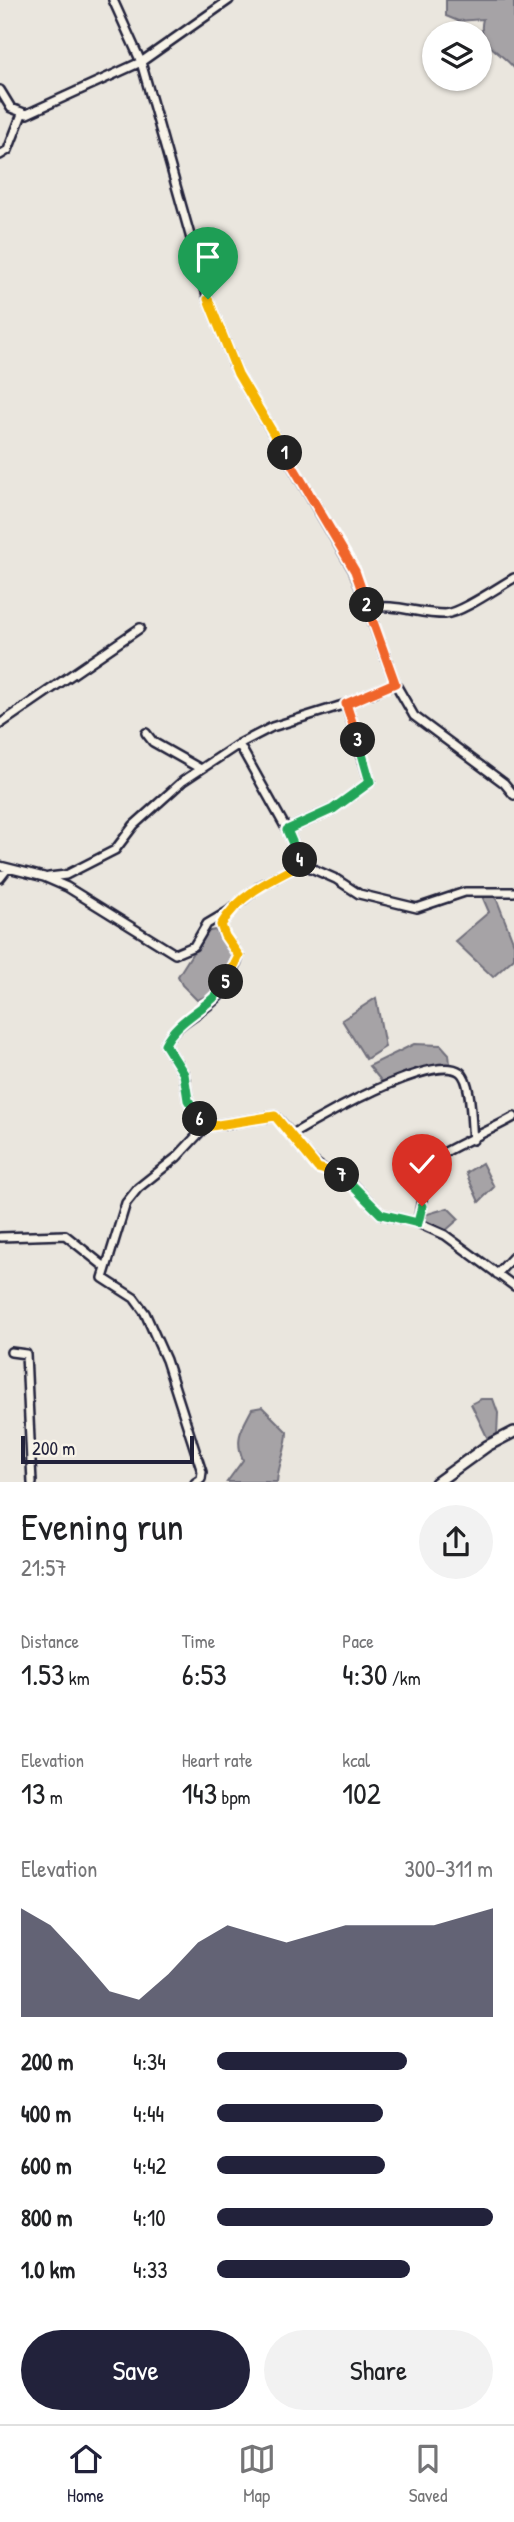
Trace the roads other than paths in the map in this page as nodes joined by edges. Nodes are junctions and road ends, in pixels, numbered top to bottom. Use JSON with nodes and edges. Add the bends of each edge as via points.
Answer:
{"nodes":[{"id":1,"x":113,"y":0,"type":"edge"},
{"id":2,"x":229,"y":0,"type":"edge"},
{"id":3,"x":141,"y":62,"type":"junction"},
{"id":4,"x":0,"y":90,"type":"edge"},
{"id":5,"x":22,"y":114,"type":"junction"},
{"id":6,"x":0,"y":155,"type":"edge"},
{"id":7,"x":514,"y":578,"type":"edge"},
{"id":8,"x":368,"y":608,"type":"junction"},
{"id":9,"x":140,"y":628,"type":"dead end"},
{"id":10,"x":395,"y":683,"type":"junction"},
{"id":11,"x":346,"y":704,"type":"junction"},
{"id":12,"x":0,"y":724,"type":"edge"},
{"id":13,"x":146,"y":733,"type":"dead end"},
{"id":14,"x":239,"y":744,"type":"junction"},
{"id":15,"x":199,"y":768,"type":"junction"},
{"id":16,"x":514,"y":795,"type":"edge"},
{"id":17,"x":287,"y":830,"type":"junction"},
{"id":18,"x":302,"y":864,"type":"junction"},
{"id":19,"x":4,"y":868,"type":"edge"},
{"id":20,"x":44,"y":877,"type":"junction"},
{"id":21,"x":0,"y":878,"type":"edge"},
{"id":22,"x":514,"y":892,"type":"edge"},
{"id":23,"x":229,"y":911,"type":"junction"},
{"id":24,"x":514,"y":1117,"type":"edge"},
{"id":25,"x":205,"y":1127,"type":"junction"},
{"id":26,"x":291,"y":1135,"type":"junction"},
{"id":27,"x":473,"y":1140,"type":"junction"},
{"id":28,"x":418,"y":1223,"type":"junction"},
{"id":29,"x":0,"y":1237,"type":"edge"},
{"id":30,"x":514,"y":1256,"type":"edge"},
{"id":31,"x":105,"y":1266,"type":"junction"},
{"id":32,"x":497,"y":1274,"type":"junction"},
{"id":33,"x":514,"y":1286,"type":"edge"},
{"id":34,"x":11,"y":1352,"type":"dead end"},
{"id":35,"x":514,"y":1433,"type":"edge"},
{"id":36,"x":32,"y":1482,"type":"edge"},
{"id":37,"x":195,"y":1482,"type":"edge"},
{"id":38,"x":436,"y":1482,"type":"edge"}],
"edges":[{"from":1,"to":3,"type":"street"},
{"from":2,"to":3,"type":"street"},
{"from":3,"to":5,"type":"street"},
{"from":3,"to":8,"type":"street","via":[[219,330],[238,374],[355,571]]},
{"from":4,"to":5,"type":"street","via":[[11,108]]},
{"from":5,"to":6,"type":"street","via":[[8,150]]},
{"from":7,"to":8,"type":"street","via":[[449,614],[395,605]]},
{"from":8,"to":10,"type":"street"},
{"from":9,"to":12,"type":"street"},
{"from":10,"to":11,"type":"street"},
{"from":10,"to":16,"type":"street","via":[[414,716]]},
{"from":11,"to":14,"type":"street","via":[[272,727]]},
{"from":11,"to":17,"type":"street","via":[[370,782],[333,809]]},
{"from":13,"to":15,"type":"street","via":[[153,742]]},
{"from":14,"to":15,"type":"street"},
{"from":14,"to":17,"type":"street"},
{"from":15,"to":20,"type":"street","via":[[134,825],[116,850],[66,875]]},
{"from":17,"to":18,"type":"street"},
{"from":18,"to":22,"type":"street","via":[[359,894],[417,908],[465,891]]},
{"from":18,"to":23,"type":"street","via":[[260,886]]},
{"from":19,"to":20,"type":"street"},
{"from":19,"to":21,"type":"street"},
{"from":20,"to":23,"type":"street","via":[[176,954],[194,946],[206,923]]},
{"from":23,"to":25,"type":"street","via":[[221,925],[239,956],[237,964],[218,996],[165,1044],[184,1074],[188,1100]]},
{"from":24,"to":27,"type":"street"},
{"from":25,"to":26,"type":"street","via":[[275,1116]]},
{"from":25,"to":31,"type":"street","via":[[126,1203]]},
{"from":26,"to":27,"type":"street","via":[[396,1081],[451,1068],[468,1083]]},
{"from":26,"to":28,"type":"street","via":[[318,1168],[342,1174],[381,1214]]},
{"from":27,"to":28,"type":"street","via":[[450,1147],[409,1176],[422,1199]]},
{"from":28,"to":32,"type":"street","via":[[445,1236]]},
{"from":29,"to":31,"type":"street","via":[[65,1235]]},
{"from":30,"to":32,"type":"street"},
{"from":31,"to":37,"type":"street","via":[[106,1282],[140,1304],[166,1360],[202,1472]]},
{"from":32,"to":33,"type":"street"},
{"from":34,"to":36,"type":"street","via":[[26,1354]]},
{"from":35,"to":38,"type":"main road"}]}
